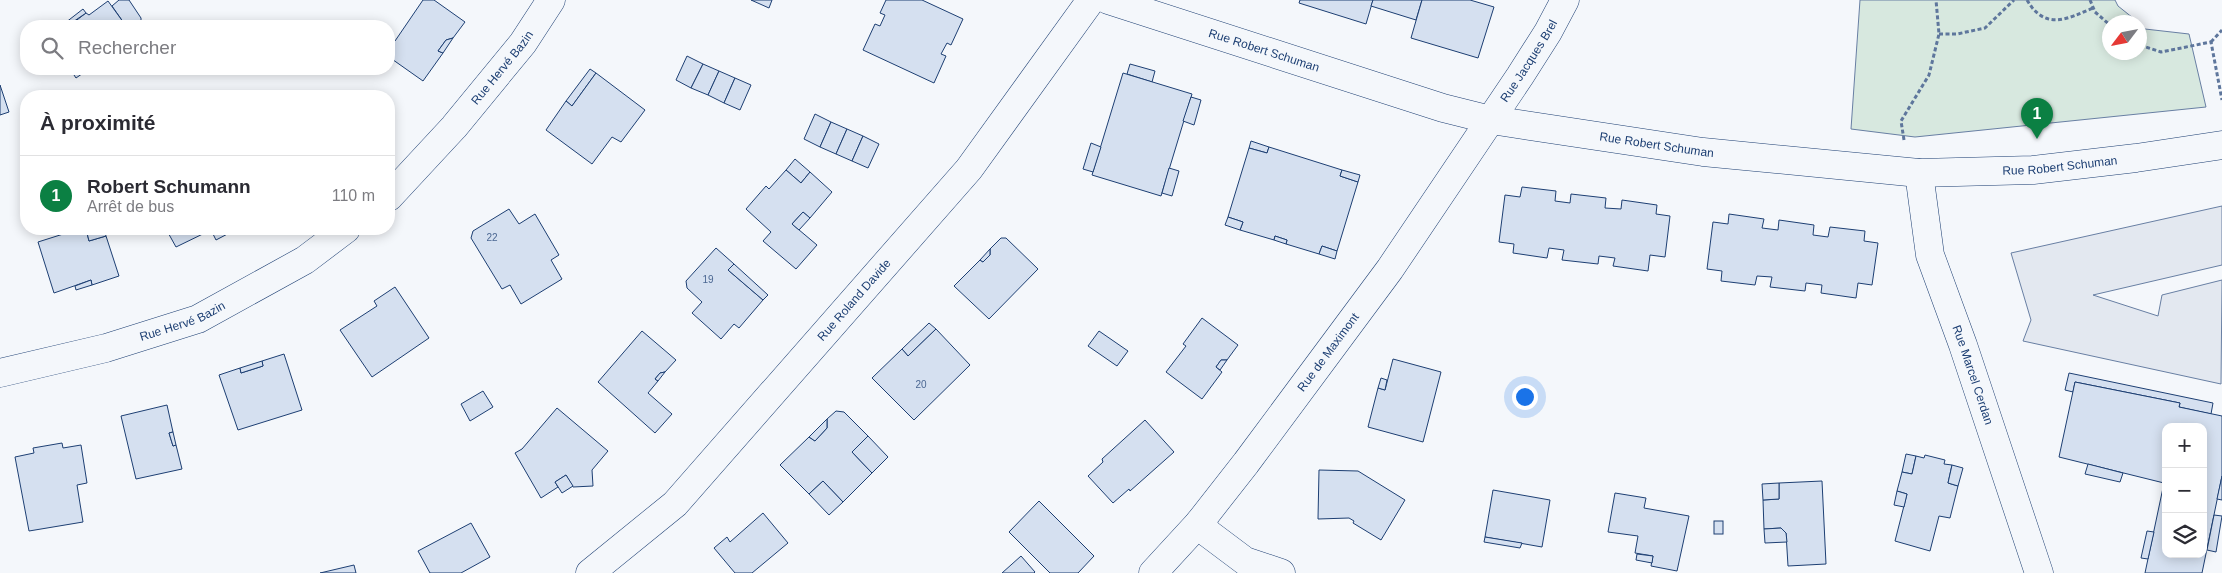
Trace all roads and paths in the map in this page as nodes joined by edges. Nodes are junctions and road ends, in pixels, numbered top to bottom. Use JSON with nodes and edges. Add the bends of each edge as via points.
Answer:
{"nodes":[{"id":1,"x":551,"y":0,"type":"edge"},
{"id":2,"x":1091,"y":0,"type":"edge"},
{"id":3,"x":1108,"y":0,"type":"edge"},
{"id":4,"x":1566,"y":0,"type":"edge"},
{"id":5,"x":1936,"y":0,"type":"edge"},
{"id":6,"x":2014,"y":0,"type":"edge"},
{"id":7,"x":2027,"y":0,"type":"edge"},
{"id":8,"x":2090,"y":0,"type":"edge"},
{"id":9,"x":2093,"y":8,"type":"junction"},
{"id":10,"x":2102,"y":18,"type":"edge"},
{"id":11,"x":2222,"y":30,"type":"edge"},
{"id":12,"x":1939,"y":34,"type":"junction"},
{"id":13,"x":2211,"y":42,"type":"junction"},
{"id":14,"x":2147,"y":47,"type":"edge"},
{"id":15,"x":2222,"y":100,"type":"edge"},
{"id":16,"x":1491,"y":120,"type":"junction"},
{"id":17,"x":2222,"y":145,"type":"edge"},
{"id":18,"x":1914,"y":173,"type":"junction"},
{"id":19,"x":395,"y":190,"type":"edge"},
{"id":20,"x":338,"y":235,"type":"edge"},
{"id":21,"x":0,"y":373,"type":"edge"},
{"id":22,"x":1199,"y":523,"type":"junction"},
{"id":23,"x":590,"y":573,"type":"edge"},
{"id":24,"x":1153,"y":573,"type":"edge"},
{"id":25,"x":1281,"y":573,"type":"edge"},
{"id":26,"x":2039,"y":573,"type":"edge"}],
"edges":[{"from":1,"to":19,"type":"street","name":"Rue Hervé Bazin","via":[[523,43]]},
{"from":2,"to":23,"type":"street","name":"Rue Roland Davide","via":[[950,191],[675,504]]},
{"from":3,"to":16,"type":"street","name":"Rue Robert Schuman","via":[[1443,108]]},
{"from":4,"to":16,"type":"street","name":"Rue Jacques Brel"},
{"from":5,"to":12,"type":"path"},
{"from":6,"to":12,"type":"path","via":[[1985,28]]},
{"from":7,"to":9,"type":"path","via":[[2032,9],[2045,18],[2060,21]]},
{"from":8,"to":9,"type":"path"},
{"from":9,"to":10,"type":"path"},
{"from":11,"to":13,"type":"path"},
{"from":12,"to":18,"type":"path","via":[[1928,75],[1901,121]]},
{"from":13,"to":14,"type":"path","via":[[2161,52]]},
{"from":13,"to":15,"type":"path"},
{"from":16,"to":18,"type":"street","name":"Rue Robert Schuman","via":[[1703,152]]},
{"from":16,"to":22,"type":"street","name":"Rue de Maximont","via":[[1390,269]]},
{"from":17,"to":18,"type":"street","name":"Rue Robert Schuman","via":[[2033,170]]},
{"from":18,"to":26,"type":"street","name":"Rue Marcel Cerdan","via":[[1930,255]]},
{"from":20,"to":21,"type":"street","name":"Rue Hervé Bazin","via":[[305,260],[198,319],[106,348]]},
{"from":22,"to":24,"type":"street","name":"Rue de Maximont"},
{"from":22,"to":25,"type":"street","via":[[1245,561]]}]}
